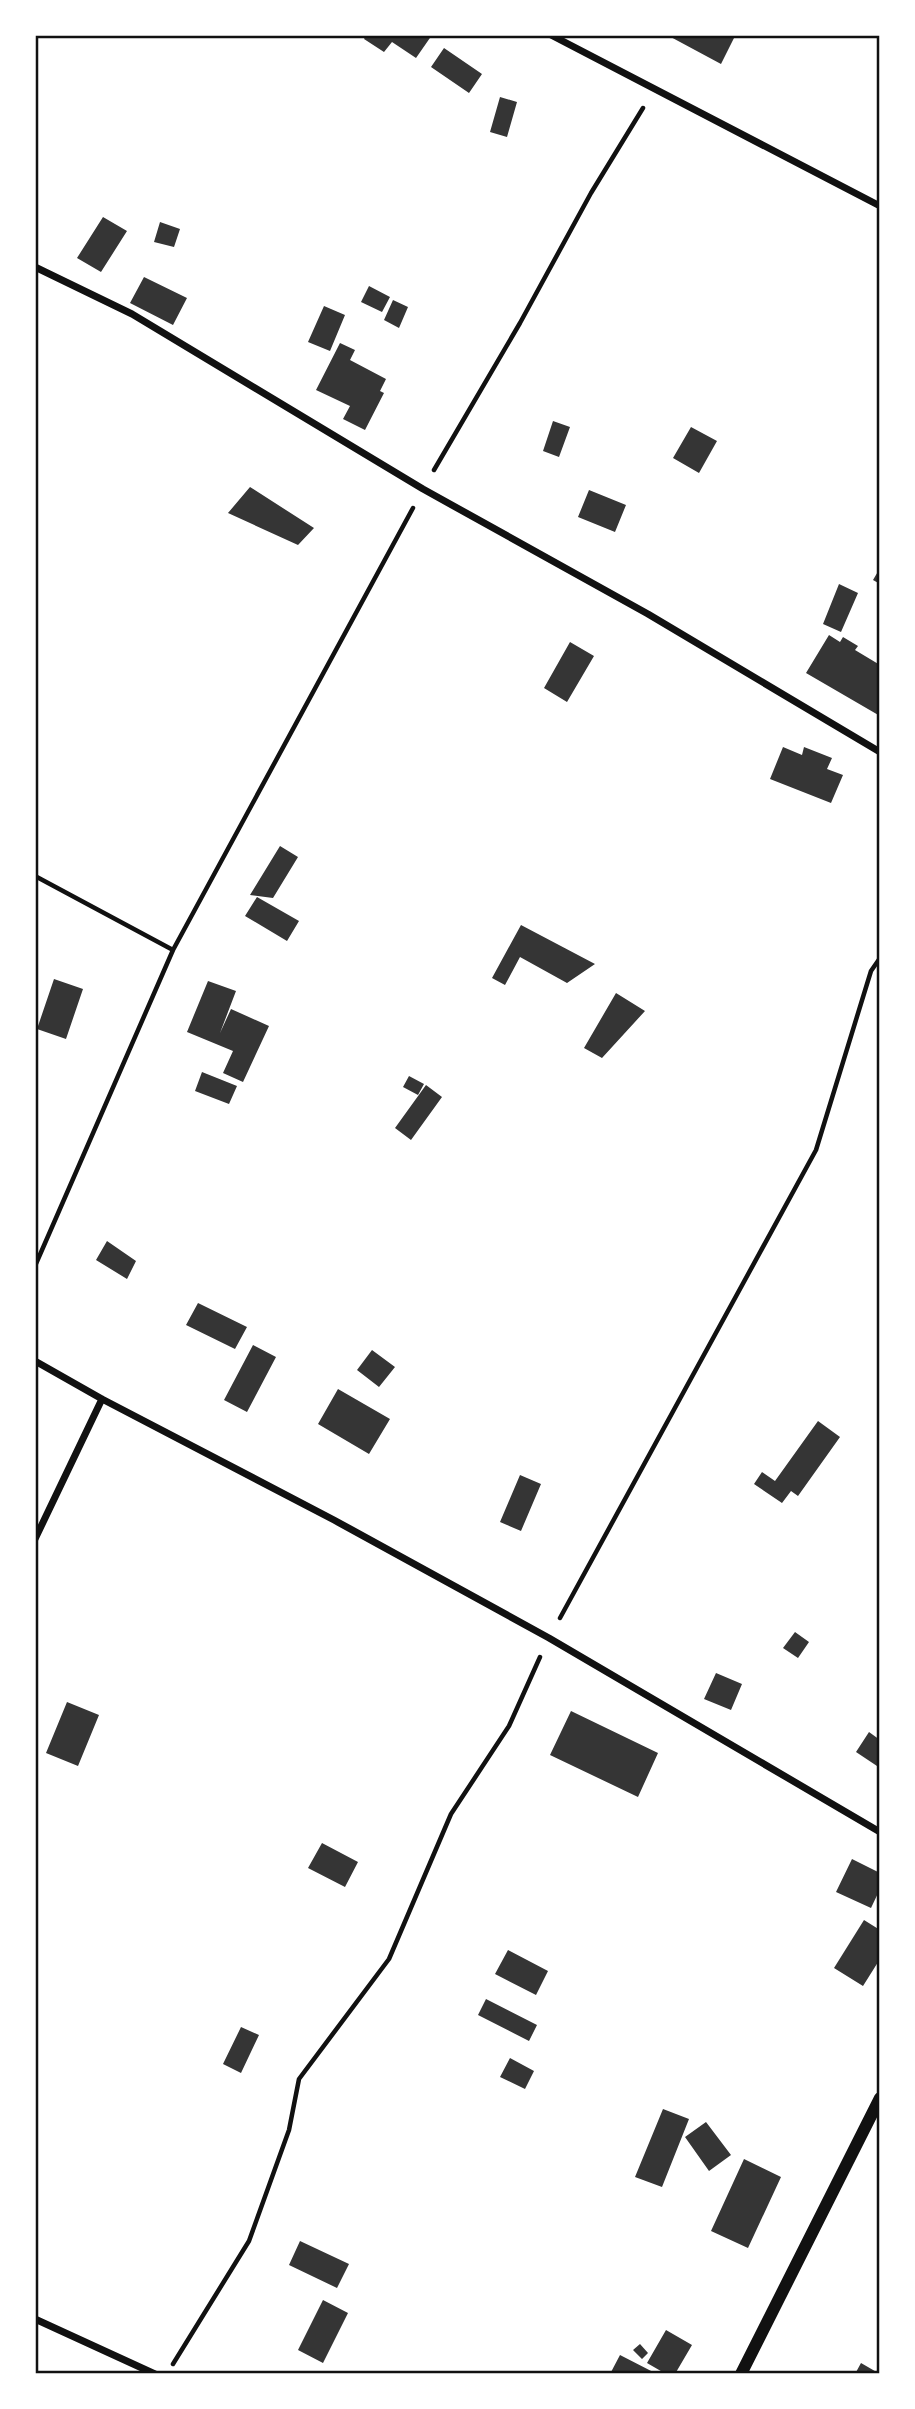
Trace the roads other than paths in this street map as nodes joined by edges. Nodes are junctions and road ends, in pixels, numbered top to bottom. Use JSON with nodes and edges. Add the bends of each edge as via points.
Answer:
{"nodes":[{"id":1,"x":551,"y":35,"type":"edge"},
{"id":2,"x":880,"y":206,"type":"edge"},
{"id":3,"x":35,"y":267,"type":"edge"},
{"id":4,"x":880,"y":752,"type":"edge"},
{"id":5,"x":35,"y":1361,"type":"edge"},
{"id":6,"x":102,"y":1399,"type":"junction"},
{"id":7,"x":35,"y":1539,"type":"edge"},
{"id":8,"x":880,"y":1832,"type":"edge"},
{"id":9,"x":880,"y":2098,"type":"edge"},
{"id":10,"x":35,"y":2319,"type":"edge"},
{"id":11,"x":155,"y":2374,"type":"edge"},
{"id":12,"x":741,"y":2374,"type":"edge"}],
"edges":[{"from":1,"to":2,"type":"street"},
{"from":3,"to":4,"type":"street","via":[[132,314],[423,489],[648,614]]},
{"from":5,"to":6,"type":"street"},
{"from":6,"to":7,"type":"street"},
{"from":6,"to":8,"type":"street","via":[[549,1638]]},
{"from":9,"to":12,"type":"street"},
{"from":10,"to":11,"type":"street"}]}
